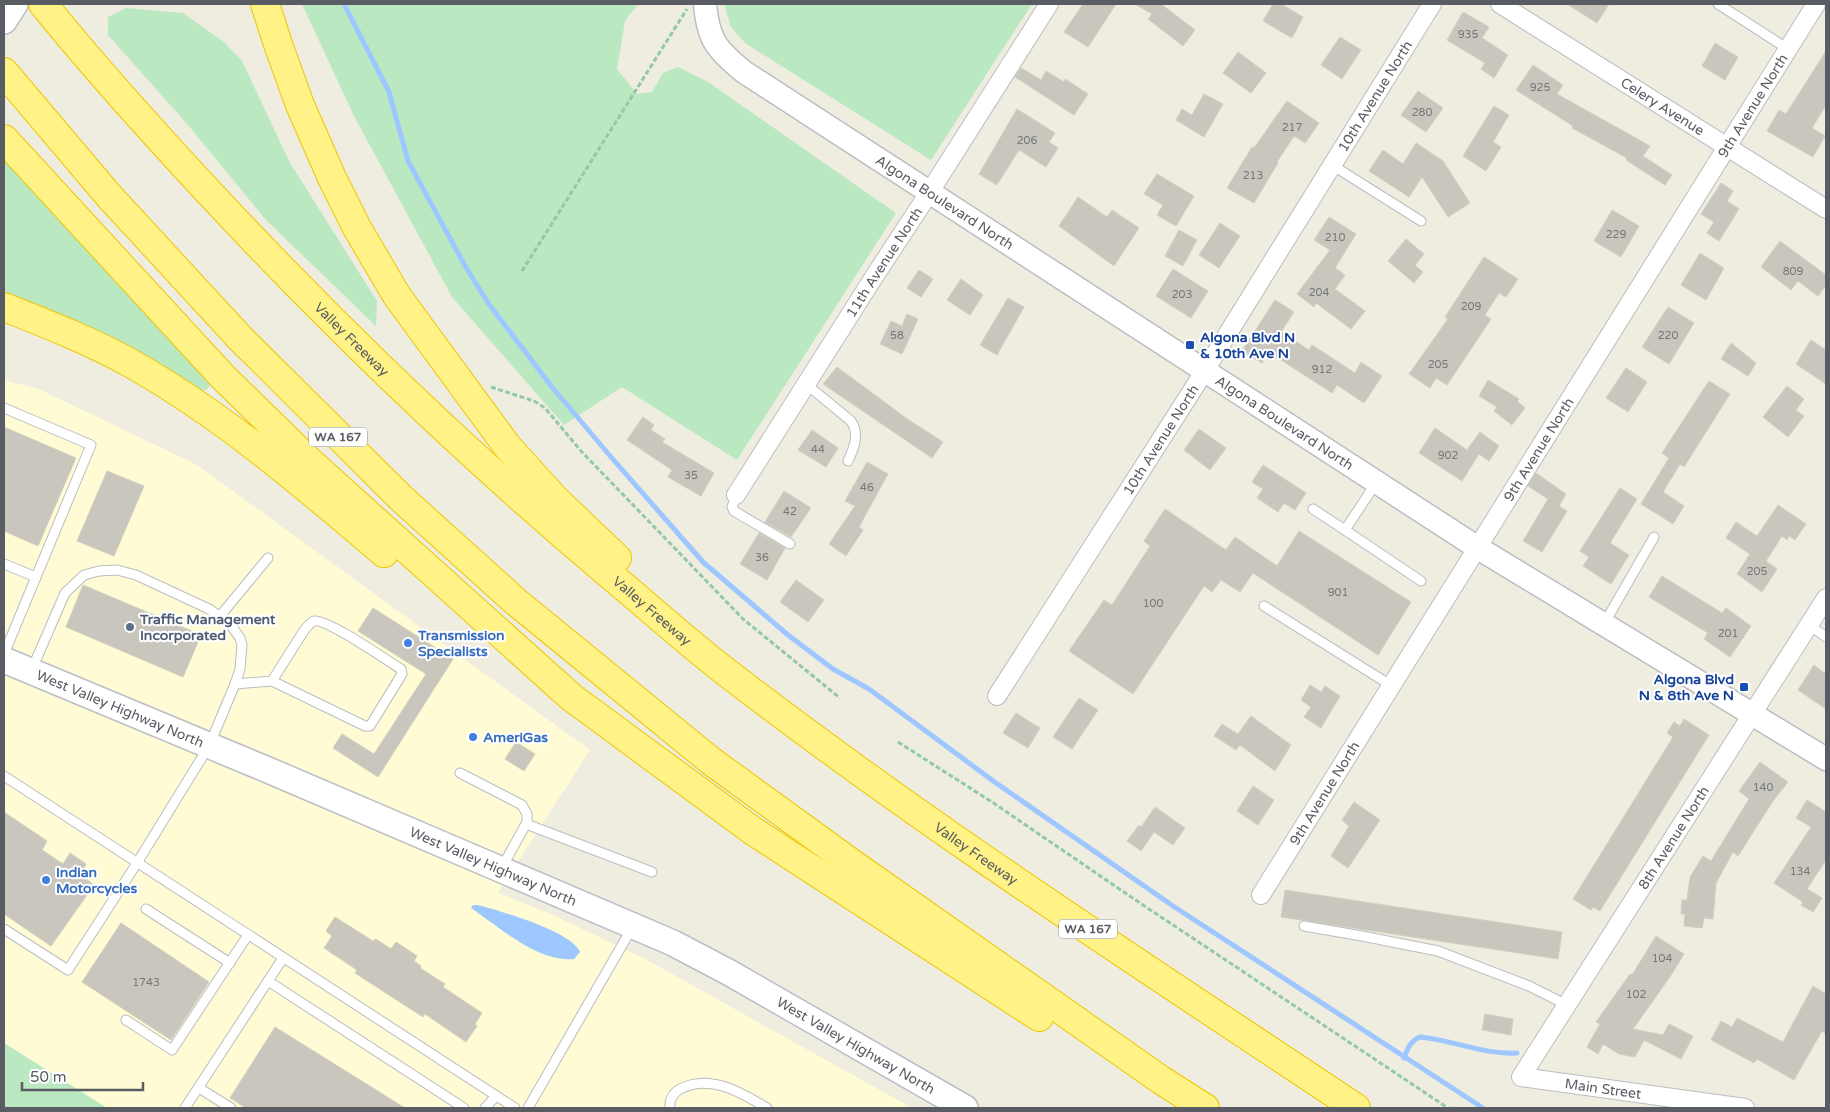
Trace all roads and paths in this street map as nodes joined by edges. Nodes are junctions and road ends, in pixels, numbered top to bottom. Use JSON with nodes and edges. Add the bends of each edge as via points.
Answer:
{"nodes":[{"id":1,"x":15,"y":4,"type":"edge"},
{"id":2,"x":43,"y":4,"type":"edge"},
{"id":3,"x":265,"y":4,"type":"edge"},
{"id":4,"x":690,"y":4,"type":"edge"},
{"id":5,"x":705,"y":4,"type":"edge"},
{"id":6,"x":1049,"y":4,"type":"edge"},
{"id":7,"x":1432,"y":4,"type":"edge"},
{"id":8,"x":1500,"y":4,"type":"edge"},
{"id":9,"x":1718,"y":4,"type":"edge"},
{"id":10,"x":1816,"y":4,"type":"edge"},
{"id":11,"x":4,"y":21,"type":"edge"},
{"id":12,"x":1788,"y":49,"type":"junction"},
{"id":13,"x":4,"y":72,"type":"edge"},
{"id":14,"x":4,"y":139,"type":"edge"},
{"id":15,"x":1727,"y":147,"type":"junction"},
{"id":16,"x":1332,"y":165,"type":"junction"},
{"id":17,"x":929,"y":193,"type":"junction"},
{"id":18,"x":1826,"y":209,"type":"edge"},
{"id":19,"x":1421,"y":221,"type":"dead end"},
{"id":20,"x":522,"y":271,"type":"dead end"},
{"id":21,"x":4,"y":307,"type":"edge"},
{"id":22,"x":1204,"y":372,"type":"junction"},
{"id":23,"x":806,"y":384,"type":"junction"},
{"id":24,"x":487,"y":386,"type":"dead end"},
{"id":25,"x":4,"y":408,"type":"edge"},
{"id":26,"x":848,"y":460,"type":"dead end"},
{"id":27,"x":1376,"y":483,"type":"junction"},
{"id":28,"x":737,"y":494,"type":"joint"},
{"id":29,"x":1313,"y":509,"type":"dead end"},
{"id":30,"x":1345,"y":530,"type":"junction"},
{"id":31,"x":1654,"y":537,"type":"dead end"},
{"id":32,"x":790,"y":544,"type":"dead end"},
{"id":33,"x":1478,"y":548,"type":"junction"},
{"id":34,"x":268,"y":558,"type":"dead end"},
{"id":35,"x":4,"y":564,"type":"edge"},
{"id":36,"x":36,"y":577,"type":"junction"},
{"id":37,"x":1421,"y":581,"type":"dead end"},
{"id":38,"x":1826,"y":598,"type":"edge"},
{"id":39,"x":1264,"y":606,"type":"dead end"},
{"id":40,"x":220,"y":616,"type":"junction"},
{"id":41,"x":1604,"y":624,"type":"junction"},
{"id":42,"x":1809,"y":625,"type":"junction"},
{"id":43,"x":1826,"y":637,"type":"edge"},
{"id":44,"x":4,"y":654,"type":"edge"},
{"id":45,"x":4,"y":660,"type":"edge"},
{"id":46,"x":31,"y":672,"type":"junction"},
{"id":47,"x":272,"y":682,"type":"junction"},
{"id":48,"x":235,"y":684,"type":"junction"},
{"id":49,"x":1392,"y":686,"type":"junction"},
{"id":50,"x":997,"y":696,"type":"dead end"},
{"id":51,"x":571,"y":697,"type":"junction"},
{"id":52,"x":840,"y":698,"type":"dead end"},
{"id":53,"x":1752,"y":714,"type":"junction"},
{"id":54,"x":898,"y":742,"type":"dead end"},
{"id":55,"x":209,"y":746,"type":"junction"},
{"id":56,"x":823,"y":746,"type":"junction"},
{"id":57,"x":1826,"y":759,"type":"edge"},
{"id":58,"x":460,"y":773,"type":"dead end"},
{"id":59,"x":4,"y":776,"type":"edge"},
{"id":60,"x":526,"y":824,"type":"junction"},
{"id":61,"x":138,"y":863,"type":"junction"},
{"id":62,"x":501,"y":869,"type":"junction"},
{"id":63,"x":652,"y":872,"type":"dead end"},
{"id":64,"x":1261,"y":895,"type":"dead end"},
{"id":65,"x":146,"y":909,"type":"dead end"},
{"id":66,"x":633,"y":925,"type":"junction"},
{"id":67,"x":1304,"y":926,"type":"dead end"},
{"id":68,"x":4,"y":929,"type":"edge"},
{"id":69,"x":248,"y":935,"type":"junction"},
{"id":70,"x":283,"y":958,"type":"junction"},
{"id":71,"x":230,"y":962,"type":"junction"},
{"id":72,"x":268,"y":981,"type":"junction"},
{"id":73,"x":1568,"y":1005,"type":"junction"},
{"id":74,"x":126,"y":1020,"type":"dead end"},
{"id":75,"x":1521,"y":1077,"type":"joint"},
{"id":76,"x":1161,"y":1080,"type":"junction"},
{"id":77,"x":199,"y":1088,"type":"junction"},
{"id":78,"x":496,"y":1096,"type":"junction"},
{"id":79,"x":185,"y":1108,"type":"edge"},
{"id":80,"x":231,"y":1108,"type":"edge"},
{"id":81,"x":462,"y":1108,"type":"edge"},
{"id":82,"x":485,"y":1108,"type":"edge"},
{"id":83,"x":515,"y":1108,"type":"edge"},
{"id":84,"x":528,"y":1108,"type":"edge"},
{"id":85,"x":670,"y":1108,"type":"edge"},
{"id":86,"x":767,"y":1108,"type":"edge"},
{"id":87,"x":966,"y":1108,"type":"edge"},
{"id":88,"x":1205,"y":1108,"type":"edge"},
{"id":89,"x":1356,"y":1108,"type":"edge"},
{"id":90,"x":1448,"y":1108,"type":"edge"},
{"id":91,"x":1745,"y":1108,"type":"edge"}],
"edges":[{"from":1,"to":11,"type":"main road"},
{"from":2,"to":56,"type":"highway","name":"Valley Freeway","number":"WA 167","via":[[153,133],[376,365],[554,528],[725,671]]},
{"from":3,"to":56,"type":"highway","via":[[300,105],[357,228],[397,296],[506,446],[554,499]]},
{"from":4,"to":20,"type":"path"},
{"from":5,"to":17,"type":"street","name":"Algona Boulevard North","via":[[706,24],[715,45],[744,72]]},
{"from":6,"to":17,"type":"street","name":"11th Avenue North"},
{"from":7,"to":16,"type":"street","name":"10th Avenue North"},
{"from":8,"to":15,"type":"street","name":"Celery Avenue"},
{"from":9,"to":12,"type":"lane"},
{"from":10,"to":12,"type":"street","name":"9th Avenue North"},
{"from":12,"to":15,"type":"street","name":"9th Avenue North"},
{"from":13,"to":76,"type":"highway","number":"WA 167","via":[[109,196],[239,337],[401,498],[515,600],[711,761]]},
{"from":14,"to":51,"type":"highway","via":[[217,371],[310,462]]},
{"from":15,"to":18,"type":"street","name":"Celery Avenue"},
{"from":15,"to":33,"type":"street","name":"9th Avenue North"},
{"from":16,"to":19,"type":"lane"},
{"from":16,"to":22,"type":"street","name":"10th Avenue North"},
{"from":17,"to":22,"type":"street","name":"Algona Boulevard North"},
{"from":17,"to":23,"type":"street","name":"11th Avenue North"},
{"from":21,"to":51,"type":"highway","via":[[110,352],[205,410],[260,450],[507,654]]},
{"from":22,"to":27,"type":"street","name":"Algona Boulevard North"},
{"from":22,"to":50,"type":"street","name":"10th Avenue North"},
{"from":23,"to":26,"type":"lane","via":[[856,428]]},
{"from":23,"to":28,"type":"street","name":"11th Avenue North"},
{"from":24,"to":52,"type":"path","via":[[534,401],[545,408],[582,452],[736,612]]},
{"from":25,"to":36,"type":"lane","via":[[91,445]]},
{"from":27,"to":30,"type":"lane"},
{"from":27,"to":33,"type":"street","name":"Algona Boulevard North"},
{"from":28,"to":32,"type":"lane","via":[[732,507],[734,511]]},
{"from":29,"to":30,"type":"lane"},
{"from":30,"to":37,"type":"lane"},
{"from":31,"to":41,"type":"lane"},
{"from":33,"to":41,"type":"street","name":"Algona Boulevard North"},
{"from":33,"to":49,"type":"street","name":"9th Avenue North"},
{"from":34,"to":40,"type":"lane"},
{"from":35,"to":36,"type":"lane"},
{"from":36,"to":44,"type":"lane"},
{"from":38,"to":42,"type":"street","name":"8th Avenue North"},
{"from":39,"to":49,"type":"lane"},
{"from":40,"to":46,"type":"lane","via":[[136,575],[117,570],[90,572],[65,593]]},
{"from":40,"to":48,"type":"lane","via":[[236,630],[242,645]]},
{"from":41,"to":53,"type":"street","name":"Algona Boulevard North"},
{"from":42,"to":43,"type":"lane"},
{"from":42,"to":53,"type":"street","name":"8th Avenue North"},
{"from":45,"to":46,"type":"main road","name":"West Valley Highway North"},
{"from":46,"to":55,"type":"main road","name":"West Valley Highway North"},
{"from":47,"to":47,"type":"lane","via":[[305,629],[317,620],[342,631],[401,669],[402,674],[370,726]]},
{"from":47,"to":48,"type":"lane"},
{"from":48,"to":55,"type":"lane"},
{"from":49,"to":64,"type":"street","name":"9th Avenue North"},
{"from":51,"to":76,"type":"highway","via":[[753,831],[898,926],[1086,1047]]},
{"from":53,"to":57,"type":"street","name":"Algona Boulevard North"},
{"from":53,"to":73,"type":"street","name":"8th Avenue North"},
{"from":54,"to":90,"type":"path"},
{"from":55,"to":61,"type":"lane"},
{"from":55,"to":62,"type":"main road","name":"West Valley Highway North"},
{"from":56,"to":89,"type":"highway","name":"Valley Freeway","number":"WA 167","via":[[995,867]]},
{"from":58,"to":60,"type":"lane","via":[[522,806],[528,814]]},
{"from":59,"to":61,"type":"lane"},
{"from":60,"to":62,"type":"lane"},
{"from":60,"to":63,"type":"lane"},
{"from":61,"to":68,"type":"lane","via":[[68,970]]},
{"from":61,"to":69,"type":"lane"},
{"from":62,"to":66,"type":"main road","name":"West Valley Highway North"},
{"from":65,"to":71,"type":"lane"},
{"from":66,"to":84,"type":"lane"},
{"from":66,"to":87,"type":"main road","name":"West Valley Highway North","via":[[674,942],[730,972]]},
{"from":67,"to":73,"type":"lane","via":[[1438,951],[1529,986]]},
{"from":69,"to":70,"type":"lane"},
{"from":69,"to":71,"type":"lane"},
{"from":70,"to":72,"type":"lane"},
{"from":70,"to":78,"type":"lane"},
{"from":71,"to":74,"type":"lane","via":[[172,1050]]},
{"from":72,"to":77,"type":"lane"},
{"from":72,"to":81,"type":"lane"},
{"from":73,"to":75,"type":"street","name":"8th Avenue North"},
{"from":75,"to":91,"type":"street","name":"Main Street"},
{"from":76,"to":88,"type":"highway","number":"WA 167"},
{"from":77,"to":79,"type":"lane"},
{"from":77,"to":80,"type":"lane"},
{"from":78,"to":82,"type":"lane"},
{"from":78,"to":83,"type":"lane"},
{"from":85,"to":86,"type":"lane","via":[[670,1099],[676,1092],[704,1083],[735,1090]]}]}
